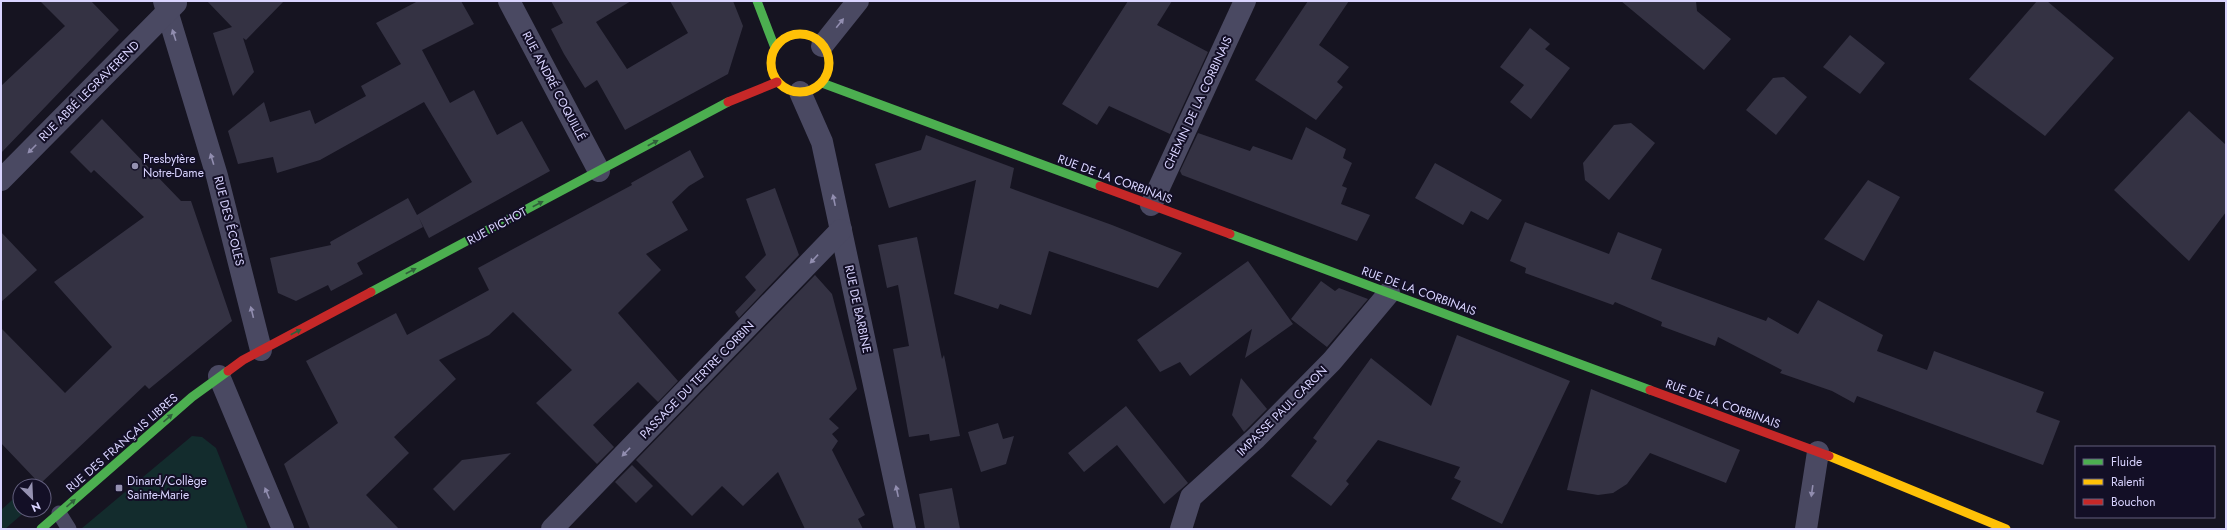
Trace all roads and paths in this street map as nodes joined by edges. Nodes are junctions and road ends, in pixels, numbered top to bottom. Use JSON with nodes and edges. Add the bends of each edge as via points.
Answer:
{"nodes":[{"id":1,"x":509,"y":1,"type":"edge"},
{"id":2,"x":756,"y":1,"type":"edge"},
{"id":3,"x":858,"y":1,"type":"edge"},
{"id":4,"x":1245,"y":1,"type":"edge"},
{"id":5,"x":170,"y":4,"type":"edge"},
{"id":6,"x":822,"y":46,"type":"junction"},
{"id":7,"x":775,"y":48,"type":"junction"},
{"id":8,"x":777,"y":82,"type":"junction"},
{"id":9,"x":822,"y":83,"type":"junction"},
{"id":10,"x":800,"y":92,"type":"junction"},
{"id":11,"x":599,"y":171,"type":"junction"},
{"id":12,"x":1,"y":180,"type":"edge"},
{"id":13,"x":1151,"y":205,"type":"junction"},
{"id":14,"x":841,"y":230,"type":"junction"},
{"id":15,"x":1389,"y":293,"type":"junction"},
{"id":16,"x":261,"y":350,"type":"junction"},
{"id":17,"x":219,"y":376,"type":"junction"},
{"id":18,"x":1818,"y":452,"type":"junction"},
{"id":19,"x":59,"y":513,"type":"junction"},
{"id":20,"x":41,"y":529,"type":"edge"},
{"id":21,"x":69,"y":529,"type":"edge"},
{"id":22,"x":282,"y":529,"type":"edge"},
{"id":23,"x":552,"y":529,"type":"edge"},
{"id":24,"x":905,"y":529,"type":"edge"},
{"id":25,"x":1180,"y":529,"type":"edge"},
{"id":26,"x":1806,"y":529,"type":"edge"},
{"id":27,"x":2006,"y":529,"type":"edge"}],
"edges":[{"from":1,"to":11,"type":"street","name":"RUE ANDRÉ COQUILLÉ"},
{"from":2,"to":7,"type":"street"},
{"from":6,"to":3,"type":"street","one_way":true},
{"from":4,"to":13,"type":"street","name":"CHEMIN DE LA CORBINAIS"},
{"from":5,"to":12,"type":"street","name":"RUE ABBÉ LEGRAVEREND","one_way":true},
{"from":16,"to":5,"type":"street","name":"RUE DES ÉCOLES","one_way":true},
{"from":6,"to":7,"type":"street","via":[[815,39],[801,35],[782,40]]},
{"from":6,"to":9,"type":"street","via":[[826,52],[828,66]]},
{"from":7,"to":8,"type":"street","via":[[771,57],[771,68]]},
{"from":8,"to":10,"type":"street","via":[[785,88]]},
{"from":11,"to":8,"type":"street","name":"RUE PICHOT","one_way":true,"via":[[726,103]]},
{"from":9,"to":10,"type":"street"},
{"from":9,"to":13,"type":"street","name":"RUE DE LA CORBINAIS"},
{"from":14,"to":10,"type":"street","name":"RUE DE BARBINE","one_way":true,"via":[[822,142]]},
{"from":16,"to":11,"type":"street","name":"RUE PICHOT","one_way":true},
{"from":13,"to":15,"type":"street","name":"RUE DE LA CORBINAIS"},
{"from":14,"to":23,"type":"street","name":"PASSAGE DU TERTRE CORBIN","one_way":true},
{"from":24,"to":14,"type":"street","name":"RUE DE BARBINE","one_way":true},
{"from":15,"to":18,"type":"street","name":"RUE DE LA CORBINAIS"},
{"from":15,"to":25,"type":"street","name":"IMPASSE PAUL CARON","via":[[1332,361],[1256,438],[1191,497]]},
{"from":16,"to":17,"type":"street","name":"RUE PICHOT"},
{"from":19,"to":17,"type":"street","name":"RUE DES FRANÇAIS LIBRES","one_way":true},
{"from":22,"to":17,"type":"street","one_way":true},
{"from":18,"to":26,"type":"street","one_way":true},
{"from":18,"to":27,"type":"street","name":"RUE DE LA CORBINAIS"},
{"from":19,"to":20,"type":"street","name":"RUE DES FRANÇAIS LIBRES"},
{"from":19,"to":21,"type":"lane"}]}
